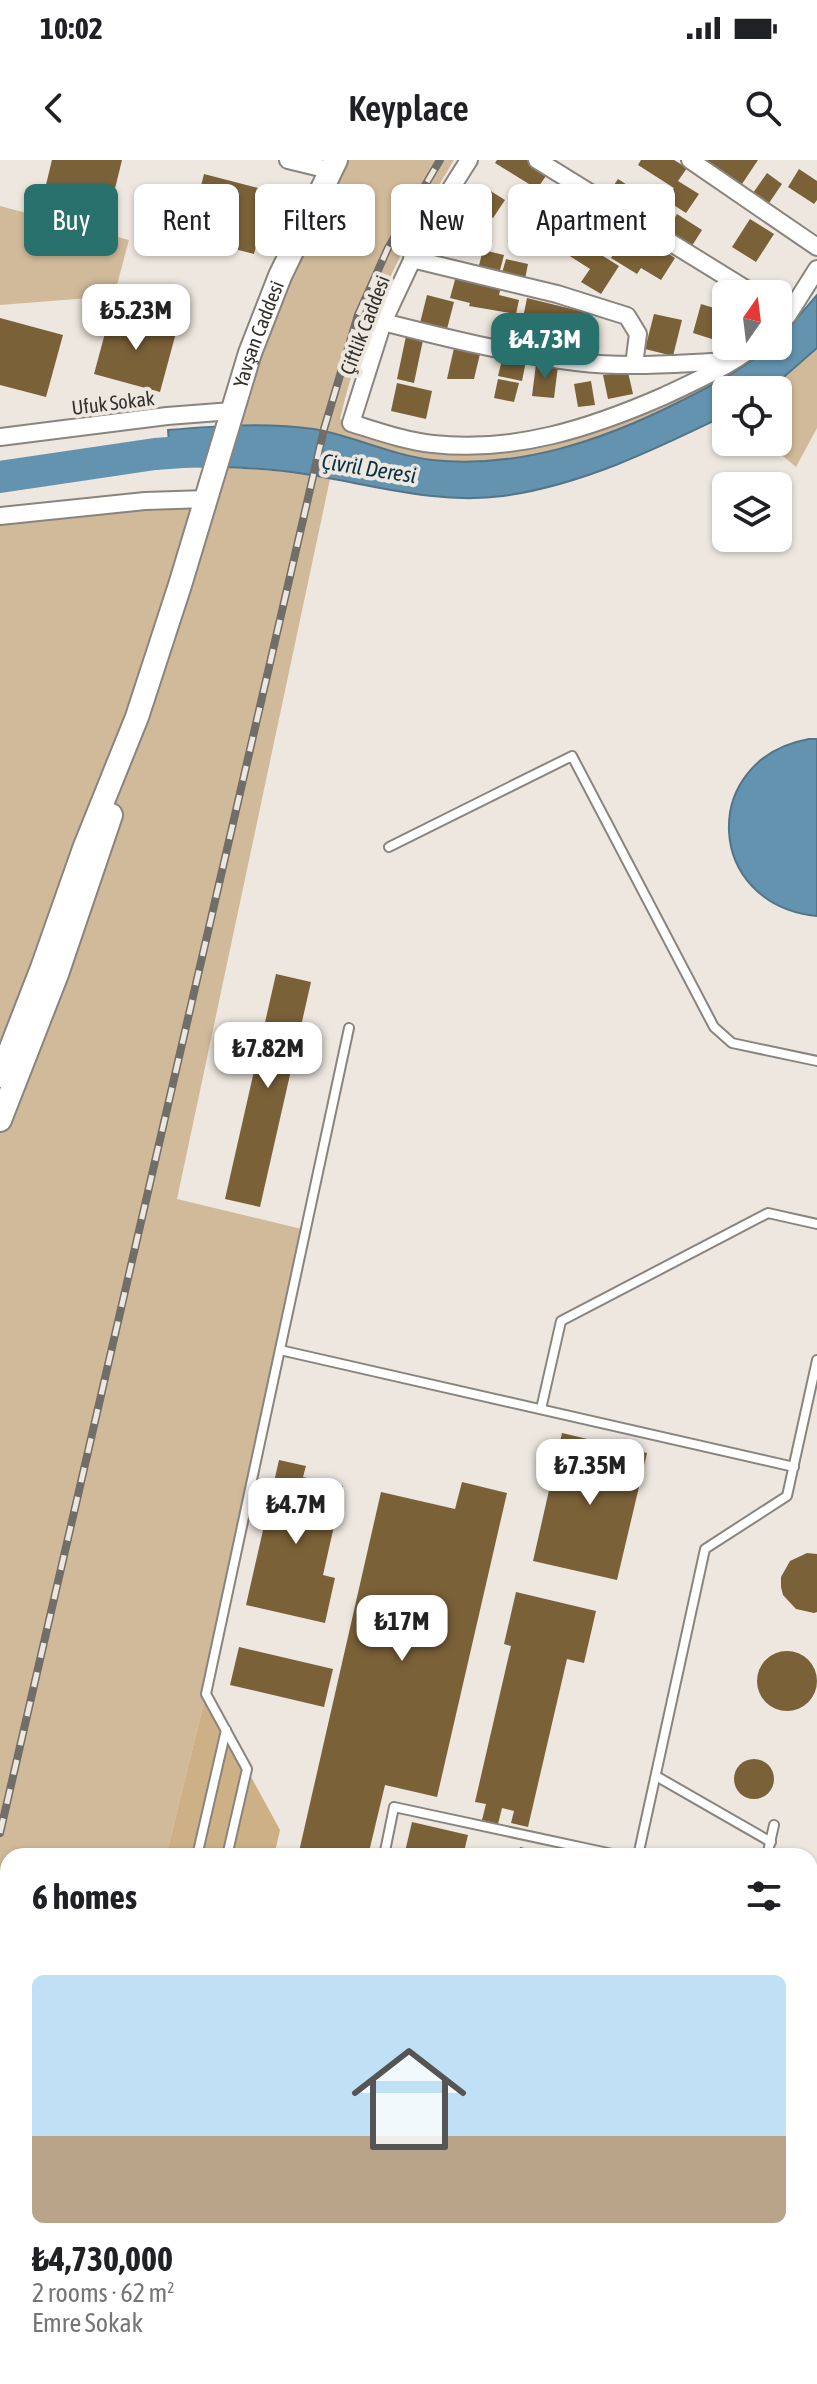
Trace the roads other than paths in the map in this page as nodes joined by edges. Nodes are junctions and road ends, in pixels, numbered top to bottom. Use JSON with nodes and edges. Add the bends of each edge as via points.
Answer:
{"nodes":[{"id":1,"x":288,"y":160,"type":"edge"},
{"id":2,"x":469,"y":160,"type":"edge"},
{"id":3,"x":537,"y":160,"type":"edge"},
{"id":4,"x":690,"y":160,"type":"edge"},
{"id":5,"x":333,"y":165,"type":"edge"},
{"id":6,"x":817,"y":247,"type":"edge"},
{"id":7,"x":412,"y":259,"type":"junction"},
{"id":8,"x":817,"y":269,"type":"edge"},
{"id":9,"x":731,"y":280,"type":"edge"},
{"id":10,"x":792,"y":302,"type":"edge"},
{"id":11,"x":383,"y":322,"type":"junction"},
{"id":12,"x":735,"y":361,"type":"joint"},
{"id":13,"x":634,"y":365,"type":"junction"},
{"id":14,"x":230,"y":418,"type":"junction"},
{"id":15,"x":0,"y":437,"type":"edge"},
{"id":16,"x":210,"y":490,"type":"junction"},
{"id":17,"x":0,"y":516,"type":"edge"},
{"id":18,"x":137,"y":717,"type":"junction"},
{"id":19,"x":389,"y":847,"type":"dead end"},
{"id":20,"x":349,"y":1028,"type":"dead end"},
{"id":21,"x":817,"y":1061,"type":"edge"},
{"id":22,"x":0,"y":1076,"type":"edge"},
{"id":23,"x":0,"y":1120,"type":"edge"},
{"id":24,"x":817,"y":1224,"type":"edge"},
{"id":25,"x":280,"y":1350,"type":"junction"},
{"id":26,"x":817,"y":1360,"type":"edge"},
{"id":27,"x":541,"y":1409,"type":"junction"},
{"id":28,"x":794,"y":1467,"type":"junction"},
{"id":29,"x":226,"y":1730,"type":"junction"},
{"id":30,"x":656,"y":1776,"type":"junction"},
{"id":31,"x":774,"y":1825,"type":"dead end"},
{"id":32,"x":771,"y":1842,"type":"junction"},
{"id":33,"x":199,"y":1848,"type":"edge"},
{"id":34,"x":229,"y":1848,"type":"edge"},
{"id":35,"x":386,"y":1848,"type":"edge"},
{"id":36,"x":572,"y":1848,"type":"edge"},
{"id":37,"x":640,"y":1848,"type":"edge"},
{"id":38,"x":769,"y":1848,"type":"edge"}],
"edges":[{"from":1,"to":5,"type":"street"},
{"from":2,"to":7,"type":"street","name":"Çiftlik Caddesi"},
{"from":3,"to":9,"type":"street"},
{"from":4,"to":6,"type":"street"},
{"from":5,"to":14,"type":"street","name":"Yavşan Caddesi","via":[[270,299]]},
{"from":7,"to":11,"type":"street","name":"Çiftlik Caddesi"},
{"from":7,"to":13,"type":"street","via":[[627,316],[638,334]]},
{"from":8,"to":10,"type":"street"},
{"from":11,"to":12,"type":"street","name":"Çiftlik Caddesi","via":[[351,423],[432,444],[532,441],[626,413]]},
{"from":11,"to":13,"type":"street","via":[[547,358]]},
{"from":12,"to":13,"type":"street"},
{"from":14,"to":15,"type":"street","name":"Ufuk Sokak","via":[[167,416]]},
{"from":14,"to":16,"type":"street","name":"Yavşan Caddesi"},
{"from":16,"to":17,"type":"street"},
{"from":16,"to":18,"type":"street","name":"Yavşan Caddesi"},
{"from":18,"to":22,"type":"street"},
{"from":18,"to":23,"type":"street","via":[[95,864]]},
{"from":19,"to":21,"type":"lane","via":[[572,756],[714,1027],[732,1043]]},
{"from":20,"to":25,"type":"lane"},
{"from":24,"to":27,"type":"lane","via":[[768,1213],[561,1321]]},
{"from":25,"to":27,"type":"lane"},
{"from":25,"to":29,"type":"lane","via":[[206,1694]]},
{"from":26,"to":28,"type":"lane"},
{"from":27,"to":28,"type":"lane"},
{"from":28,"to":30,"type":"lane","via":[[787,1496],[705,1549]]},
{"from":29,"to":33,"type":"lane"},
{"from":29,"to":34,"type":"lane","via":[[247,1769]]},
{"from":30,"to":32,"type":"lane"},
{"from":30,"to":37,"type":"lane"},
{"from":31,"to":32,"type":"lane"},
{"from":32,"to":38,"type":"lane"},
{"from":35,"to":36,"type":"lane","via":[[394,1807]]}]}
